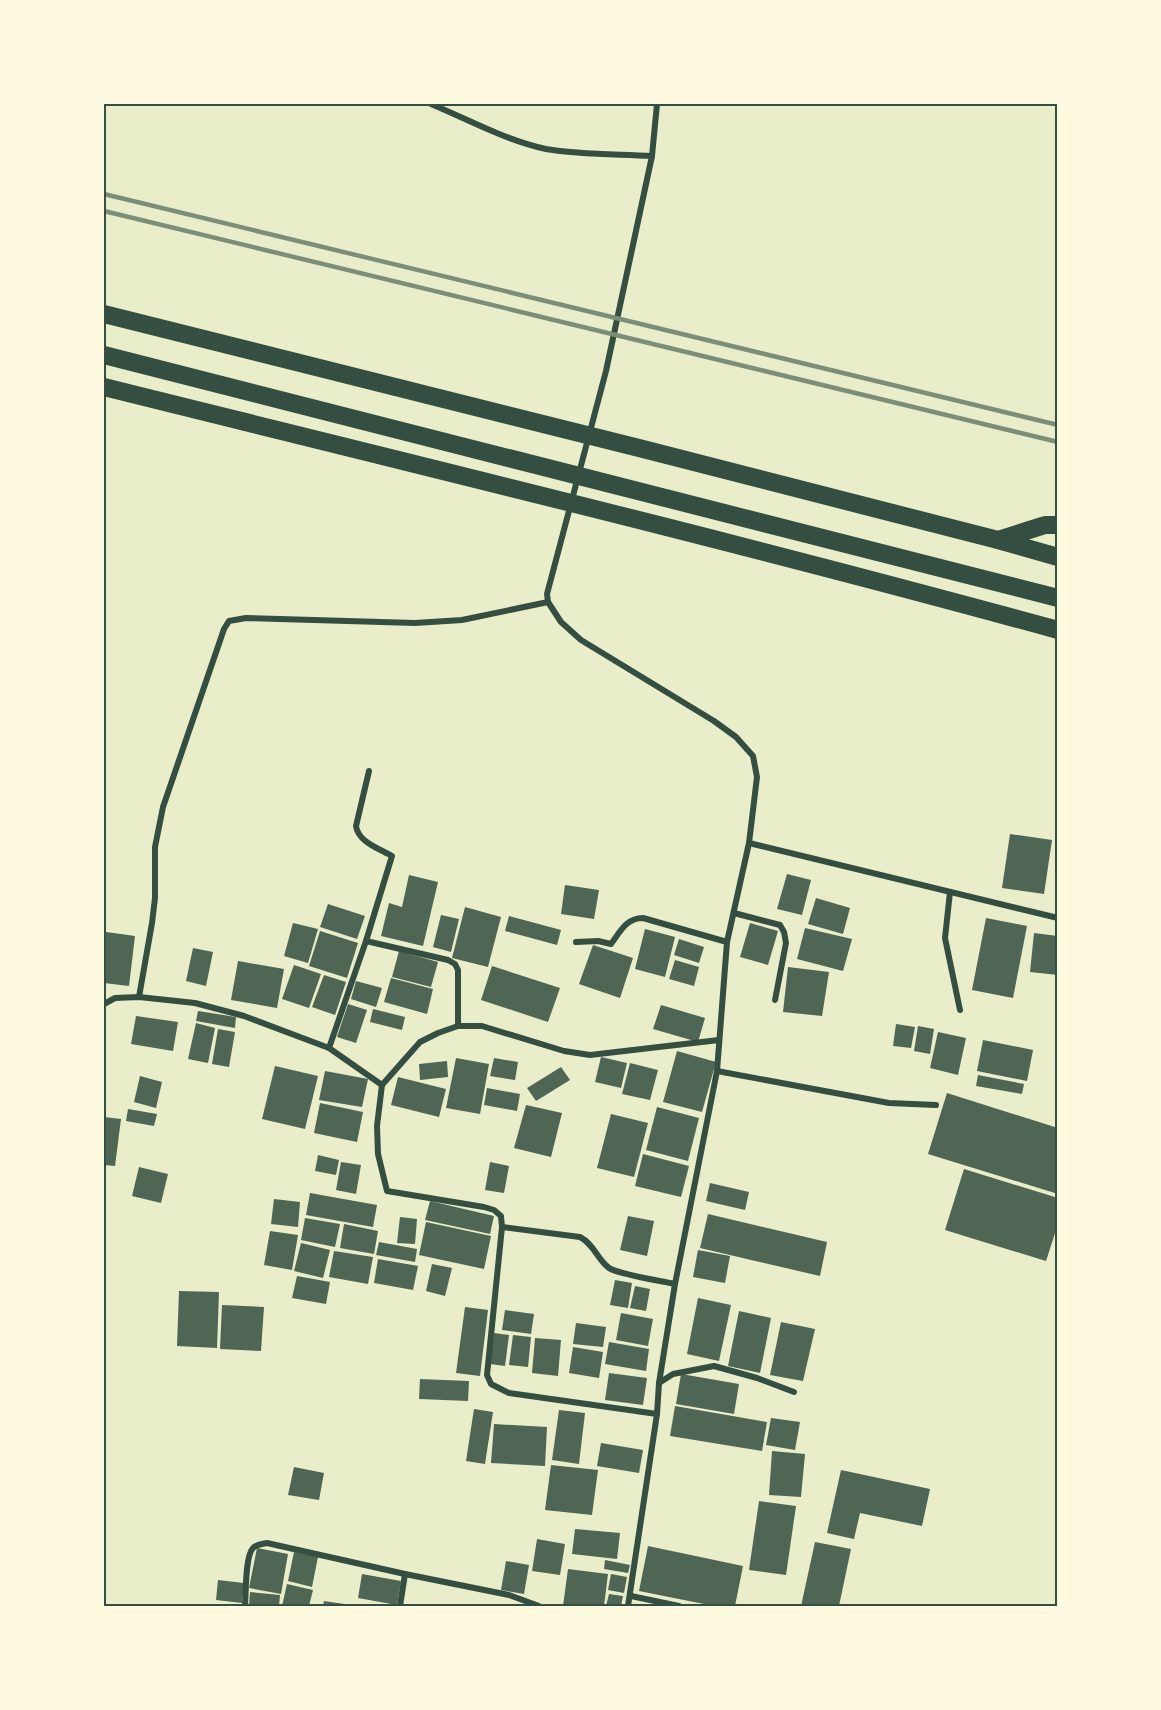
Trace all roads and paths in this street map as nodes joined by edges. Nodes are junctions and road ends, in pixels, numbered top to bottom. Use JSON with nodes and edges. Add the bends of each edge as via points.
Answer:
{"nodes":[{"id":1,"x":431,"y":104,"type":"edge"},
{"id":2,"x":657,"y":104,"type":"edge"},
{"id":3,"x":652,"y":156,"type":"junction"},
{"id":4,"x":104,"y":314,"type":"edge"},
{"id":5,"x":104,"y":319,"type":"edge"},
{"id":6,"x":104,"y":355,"type":"edge"},
{"id":7,"x":104,"y":387,"type":"edge"},
{"id":8,"x":1058,"y":525,"type":"edge"},
{"id":9,"x":998,"y":540,"type":"junction"},
{"id":10,"x":1058,"y":560,"type":"edge"},
{"id":11,"x":873,"y":579,"type":"junction"},
{"id":12,"x":1058,"y":598,"type":"edge"},
{"id":13,"x":548,"y":602,"type":"junction"},
{"id":14,"x":1058,"y":630,"type":"edge"},
{"id":15,"x":1058,"y":642,"type":"edge"},
{"id":16,"x":369,"y":771,"type":"dead end"},
{"id":17,"x":749,"y":843,"type":"junction"},
{"id":18,"x":950,"y":892,"type":"junction"},
{"id":19,"x":734,"y":913,"type":"junction"},
{"id":20,"x":1058,"y":918,"type":"edge"},
{"id":21,"x":366,"y":941,"type":"junction"},
{"id":22,"x":576,"y":942,"type":"dead end"},
{"id":23,"x":727,"y":942,"type":"junction"},
{"id":24,"x":139,"y":997,"type":"junction"},
{"id":25,"x":775,"y":1000,"type":"dead end"},
{"id":26,"x":104,"y":1004,"type":"edge"},
{"id":27,"x":960,"y":1010,"type":"dead end"},
{"id":28,"x":458,"y":1026,"type":"junction"},
{"id":29,"x":719,"y":1040,"type":"junction"},
{"id":30,"x":329,"y":1048,"type":"junction"},
{"id":31,"x":717,"y":1071,"type":"junction"},
{"id":32,"x":382,"y":1085,"type":"junction"},
{"id":33,"x":936,"y":1105,"type":"dead end"},
{"id":34,"x":502,"y":1227,"type":"junction"},
{"id":35,"x":675,"y":1284,"type":"junction"},
{"id":36,"x":659,"y":1383,"type":"junction"},
{"id":37,"x":794,"y":1392,"type":"dead end"},
{"id":38,"x":657,"y":1414,"type":"junction"},
{"id":39,"x":405,"y":1574,"type":"junction"},
{"id":40,"x":630,"y":1596,"type":"junction"},
{"id":41,"x":246,"y":1606,"type":"edge"},
{"id":42,"x":400,"y":1606,"type":"edge"},
{"id":43,"x":539,"y":1606,"type":"edge"},
{"id":44,"x":628,"y":1606,"type":"edge"},
{"id":45,"x":680,"y":1606,"type":"edge"}],
"edges":[{"from":1,"to":3,"type":"street","via":[[545,149]]},
{"from":2,"to":3,"type":"street"},
{"from":3,"to":13,"type":"street","via":[[606,371]]},
{"from":4,"to":9,"type":"highway"},
{"from":5,"to":10,"type":"highway"},
{"from":6,"to":12,"type":"highway"},
{"from":7,"to":11,"type":"highway"},
{"from":8,"to":9,"type":"highway","via":[[1045,525]]},
{"from":9,"to":10,"type":"highway"},
{"from":11,"to":14,"type":"highway"},
{"from":11,"to":15,"type":"highway"},
{"from":13,"to":17,"type":"street","via":[[561,622],[581,640],[714,721],[753,756],[757,777]]},
{"from":13,"to":24,"type":"street","via":[[462,620],[415,623],[246,618],[229,621],[163,807],[155,847],[152,923]]},
{"from":16,"to":21,"type":"street","via":[[357,832],[392,856]]},
{"from":17,"to":18,"type":"street"},
{"from":17,"to":19,"type":"street"},
{"from":18,"to":20,"type":"street"},
{"from":18,"to":27,"type":"street","via":[[945,938]]},
{"from":19,"to":23,"type":"street"},
{"from":19,"to":25,"type":"street","via":[[780,925],[784,932],[786,943]]},
{"from":21,"to":28,"type":"street","via":[[455,964]]},
{"from":21,"to":30,"type":"street"},
{"from":22,"to":23,"type":"street","via":[[611,944],[627,922],[643,918]]},
{"from":23,"to":29,"type":"street"},
{"from":24,"to":26,"type":"street","via":[[116,998]]},
{"from":24,"to":30,"type":"street","via":[[195,1003],[244,1016]]},
{"from":28,"to":29,"type":"street","via":[[482,1026],[590,1055]]},
{"from":28,"to":32,"type":"street","via":[[420,1042]]},
{"from":29,"to":31,"type":"street"},
{"from":30,"to":32,"type":"street"},
{"from":31,"to":33,"type":"street","via":[[889,1103]]},
{"from":31,"to":35,"type":"street"},
{"from":32,"to":34,"type":"street","via":[[378,1154],[387,1191],[494,1210],[501,1216]]},
{"from":34,"to":35,"type":"street","via":[[580,1237],[588,1241],[611,1270]]},
{"from":34,"to":38,"type":"street","via":[[487,1375],[491,1384],[509,1393]]},
{"from":35,"to":36,"type":"street"},
{"from":36,"to":37,"type":"street","via":[[673,1374],[714,1366]]},
{"from":36,"to":38,"type":"street"},
{"from":38,"to":40,"type":"street"},
{"from":39,"to":41,"type":"street","via":[[259,1544],[251,1549],[249,1558]]},
{"from":39,"to":42,"type":"street"},
{"from":39,"to":43,"type":"street","via":[[509,1595]]},
{"from":40,"to":44,"type":"street"},
{"from":40,"to":45,"type":"street"}]}
